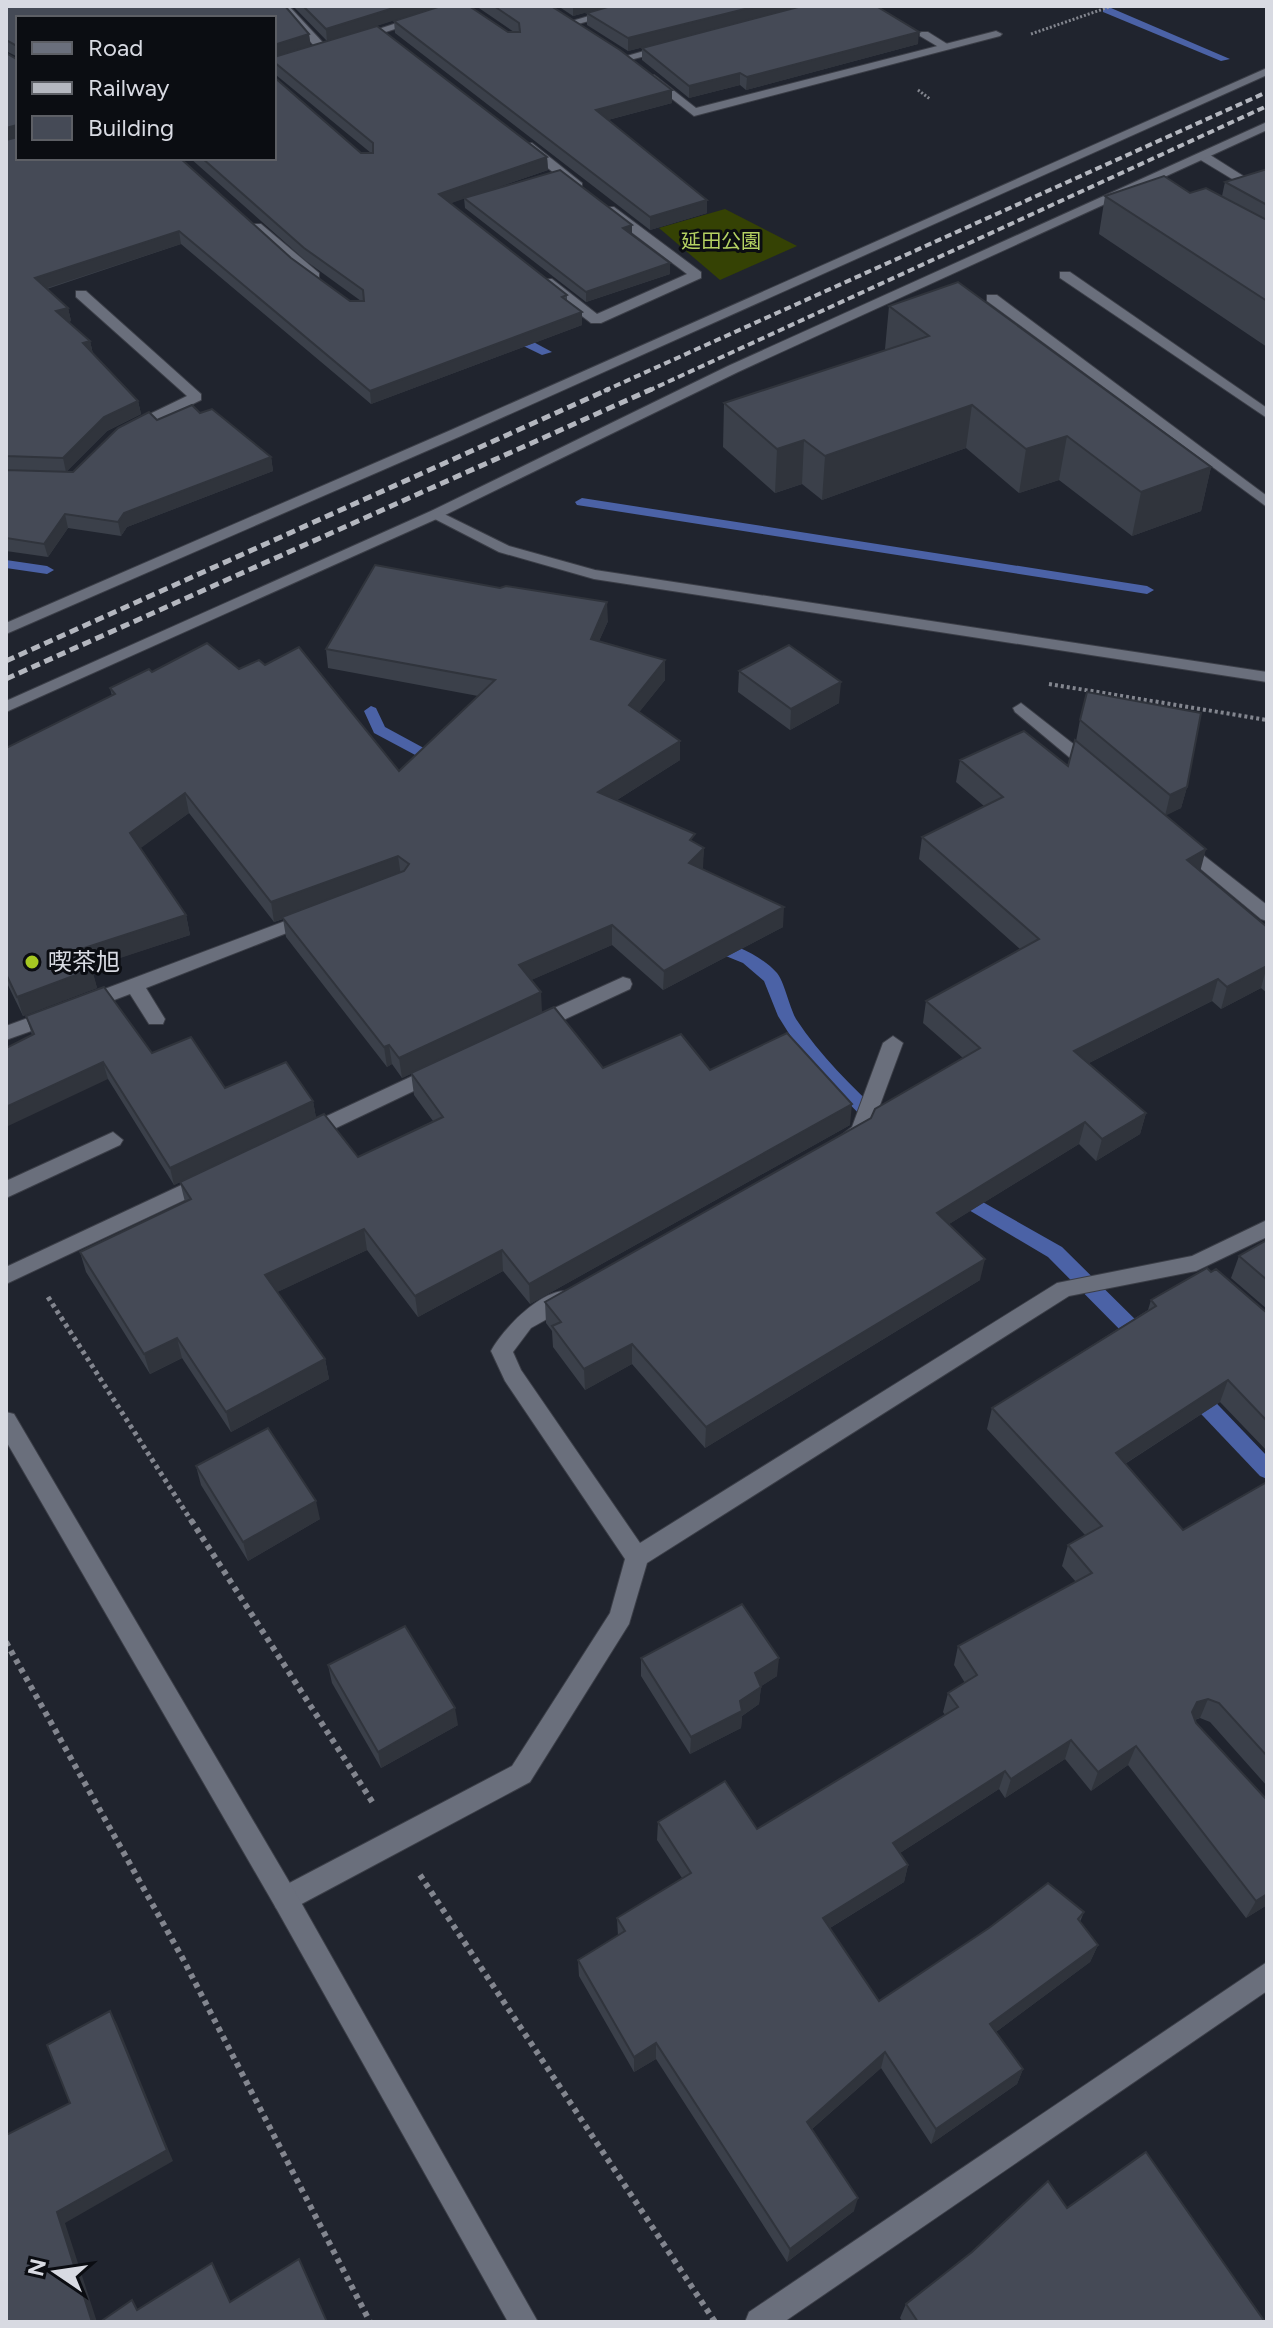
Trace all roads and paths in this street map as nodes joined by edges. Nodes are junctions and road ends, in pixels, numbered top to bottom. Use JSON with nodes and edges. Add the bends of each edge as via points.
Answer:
{"nodes":[{"id":1,"x":283,"y":6,"type":"edge"},
{"id":2,"x":462,"y":6,"type":"edge"},
{"id":3,"x":636,"y":6,"type":"edge"},
{"id":4,"x":477,"y":14,"type":"edge"},
{"id":5,"x":572,"y":23,"type":"edge"},
{"id":6,"x":381,"y":31,"type":"junction"},
{"id":7,"x":924,"y":34,"type":"dead end"},
{"id":8,"x":996,"y":34,"type":"dead end"},
{"id":9,"x":393,"y":39,"type":"edge"},
{"id":10,"x":684,"y":43,"type":"edge"},
{"id":11,"x":946,"y":47,"type":"junction"},
{"id":12,"x":1267,"y":71,"type":"edge"},
{"id":13,"x":1267,"y":126,"type":"edge"},
{"id":14,"x":516,"y":136,"type":"edge"},
{"id":15,"x":1203,"y":156,"type":"junction"},
{"id":16,"x":585,"y":191,"type":"edge"},
{"id":17,"x":1267,"y":196,"type":"edge"},
{"id":18,"x":597,"y":201,"type":"edge"},
{"id":19,"x":245,"y":217,"type":"edge"},
{"id":20,"x":535,"y":272,"type":"edge"},
{"id":21,"x":1065,"y":275,"type":"dead end"},
{"id":22,"x":323,"y":283,"type":"edge"},
{"id":23,"x":81,"y":294,"type":"dead end"},
{"id":24,"x":992,"y":298,"type":"dead end"},
{"id":25,"x":1267,"y":414,"type":"edge"},
{"id":26,"x":114,"y":436,"type":"edge"},
{"id":27,"x":1267,"y":503,"type":"edge"},
{"id":28,"x":436,"y":514,"type":"junction"},
{"id":29,"x":6,"y":629,"type":"edge"},
{"id":30,"x":1267,"y":677,"type":"edge"},
{"id":31,"x":1048,"y":684,"type":"dead end"},
{"id":32,"x":6,"y":707,"type":"edge"},
{"id":33,"x":1021,"y":708,"type":"dead end"},
{"id":34,"x":1267,"y":720,"type":"edge"},
{"id":35,"x":1103,"y":777,"type":"edge"},
{"id":36,"x":1173,"y":836,"type":"edge"},
{"id":37,"x":328,"y":911,"type":"edge"},
{"id":38,"x":1267,"y":915,"type":"edge"},
{"id":39,"x":623,"y":984,"type":"dead end"},
{"id":40,"x":134,"y":985,"type":"junction"},
{"id":41,"x":156,"y":1019,"type":"dead end"},
{"id":42,"x":524,"y":1031,"type":"edge"},
{"id":43,"x":6,"y":1033,"type":"edge"},
{"id":44,"x":893,"y":1043,"type":"dead end"},
{"id":45,"x":453,"y":1064,"type":"edge"},
{"id":46,"x":113,"y":1140,"type":"dead end"},
{"id":47,"x":283,"y":1145,"type":"edge"},
{"id":48,"x":820,"y":1154,"type":"edge"},
{"id":49,"x":227,"y":1172,"type":"edge"},
{"id":50,"x":6,"y":1190,"type":"edge"},
{"id":51,"x":1267,"y":1228,"type":"edge"},
{"id":52,"x":28,"y":1266,"type":"junction"},
{"id":53,"x":6,"y":1276,"type":"edge"},
{"id":54,"x":590,"y":1284,"type":"edge"},
{"id":55,"x":6,"y":1421,"type":"edge"},
{"id":56,"x":637,"y":1557,"type":"junction"},
{"id":57,"x":6,"y":1642,"type":"edge"},
{"id":58,"x":397,"y":1840,"type":"junction"},
{"id":59,"x":285,"y":1899,"type":"junction"},
{"id":60,"x":1267,"y":1975,"type":"edge"},
{"id":61,"x":370,"y":2322,"type":"edge"},
{"id":62,"x":524,"y":2322,"type":"edge"},
{"id":63,"x":715,"y":2322,"type":"edge"},
{"id":64,"x":759,"y":2322,"type":"edge"}],
"edges":[{"from":1,"to":6,"type":"street","via":[[317,51]]},
{"from":2,"to":4,"type":"street"},
{"from":2,"to":6,"type":"street"},
{"from":3,"to":5,"type":"street"},
{"from":6,"to":9,"type":"street"},
{"from":7,"to":11,"type":"street"},
{"from":8,"to":11,"type":"street"},
{"from":10,"to":11,"type":"street","via":[[620,54],[694,112]]},
{"from":12,"to":29,"type":"street"},
{"from":13,"to":15,"type":"street"},
{"from":14,"to":16,"type":"street","via":[[553,175]]},
{"from":15,"to":17,"type":"street"},
{"from":15,"to":28,"type":"street","via":[[1145,188],[733,369]]},
{"from":18,"to":20,"type":"street","via":[[696,275],[596,320]]},
{"from":19,"to":22,"type":"street"},
{"from":21,"to":25,"type":"street"},
{"from":23,"to":26,"type":"street","via":[[196,397]]},
{"from":24,"to":27,"type":"street"},
{"from":28,"to":30,"type":"street","via":[[504,549],[594,574]]},
{"from":28,"to":32,"type":"street"},
{"from":31,"to":34,"type":"path"},
{"from":33,"to":35,"type":"street"},
{"from":36,"to":38,"type":"street"},
{"from":37,"to":40,"type":"street"},
{"from":39,"to":42,"type":"street"},
{"from":40,"to":41,"type":"street"},
{"from":40,"to":43,"type":"street"},
{"from":44,"to":48,"type":"street","via":[[860,1132]]},
{"from":45,"to":47,"type":"street"},
{"from":46,"to":50,"type":"street"},
{"from":49,"to":52,"type":"street"},
{"from":51,"to":56,"type":"street","via":[[1202,1268],[1064,1289]]},
{"from":52,"to":53,"type":"street"},
{"from":52,"to":58,"type":"path"},
{"from":54,"to":56,"type":"street","via":[[523,1322],[502,1351]]},
{"from":55,"to":59,"type":"street"},
{"from":56,"to":58,"type":"street","via":[[621,1617],[521,1774]]},
{"from":57,"to":61,"type":"path","via":[[183,1959]]},
{"from":58,"to":59,"type":"street"},
{"from":58,"to":63,"type":"path"},
{"from":59,"to":62,"type":"street"},
{"from":60,"to":64,"type":"street"}]}
